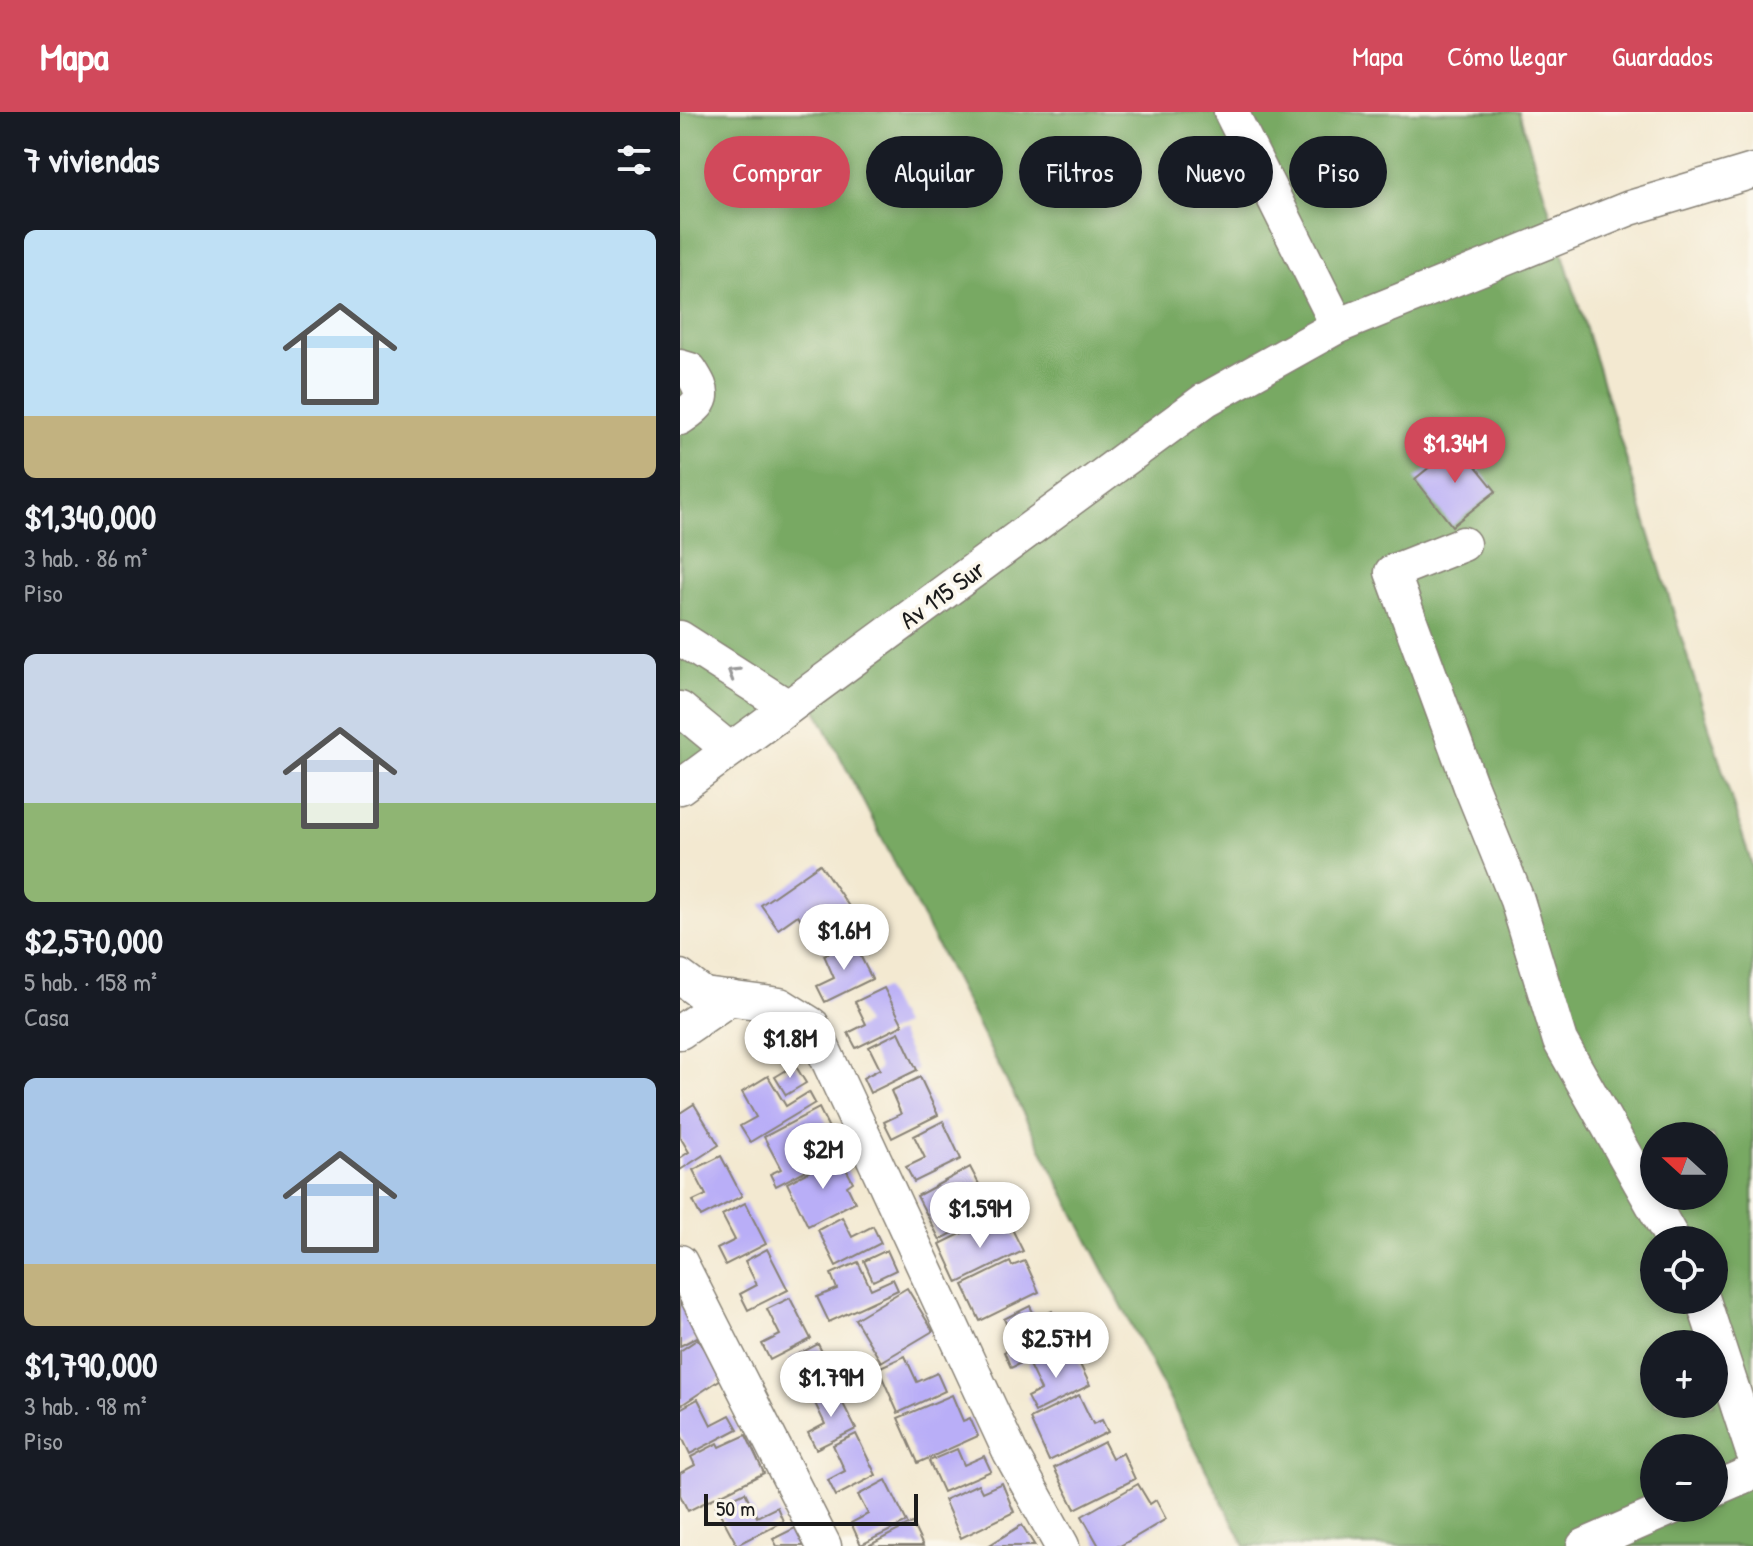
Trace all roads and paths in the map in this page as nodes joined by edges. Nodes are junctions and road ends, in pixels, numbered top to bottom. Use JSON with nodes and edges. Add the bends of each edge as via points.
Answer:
{"nodes":[{"id":1,"x":1231,"y":112,"type":"edge"},
{"id":2,"x":1753,"y":171,"type":"edge"},
{"id":3,"x":1338,"y":326,"type":"junction"},
{"id":4,"x":680,"y":367,"type":"edge"},
{"id":5,"x":680,"y":418,"type":"edge"},
{"id":6,"x":1463,"y":544,"type":"dead end"},
{"id":7,"x":680,"y":638,"type":"edge"},
{"id":8,"x":788,"y":707,"type":"junction"},
{"id":9,"x":680,"y":709,"type":"edge"},
{"id":10,"x":730,"y":750,"type":"junction"},
{"id":11,"x":680,"y":787,"type":"edge"},
{"id":12,"x":680,"y":977,"type":"edge"},
{"id":13,"x":730,"y":998,"type":"junction"},
{"id":14,"x":680,"y":1032,"type":"edge"},
{"id":15,"x":1665,"y":1226,"type":"edge"},
{"id":16,"x":680,"y":1262,"type":"edge"},
{"id":17,"x":1708,"y":1314,"type":"edge"},
{"id":18,"x":1753,"y":1452,"type":"edge"},
{"id":19,"x":1640,"y":1522,"type":"edge"},
{"id":20,"x":824,"y":1546,"type":"edge"},
{"id":21,"x":1062,"y":1546,"type":"edge"},
{"id":22,"x":1585,"y":1546,"type":"edge"}],
"edges":[{"from":1,"to":3,"type":"street"},
{"from":2,"to":3,"type":"street","name":"Av 115 Sur","via":[[1630,208]]},
{"from":3,"to":8,"type":"street","name":"Av 115 Sur","via":[[1205,400]]},
{"from":4,"to":5,"type":"street","via":[[690,370],[703,397]]},
{"from":6,"to":15,"type":"street","via":[[1392,572],[1517,900],[1560,1041]]},
{"from":8,"to":7,"type":"street","one_way":true},
{"from":8,"to":10,"type":"street","name":"Av 115 Sur"},
{"from":9,"to":10,"type":"street"},
{"from":10,"to":11,"type":"street","name":"Av 115 Sur"},
{"from":12,"to":13,"type":"street","via":[[704,995]]},
{"from":13,"to":14,"type":"street"},
{"from":13,"to":21,"type":"street","via":[[780,1005],[812,1025],[1010,1452]]},
{"from":16,"to":20,"type":"street"},
{"from":17,"to":18,"type":"street"},
{"from":19,"to":22,"type":"street"}]}
